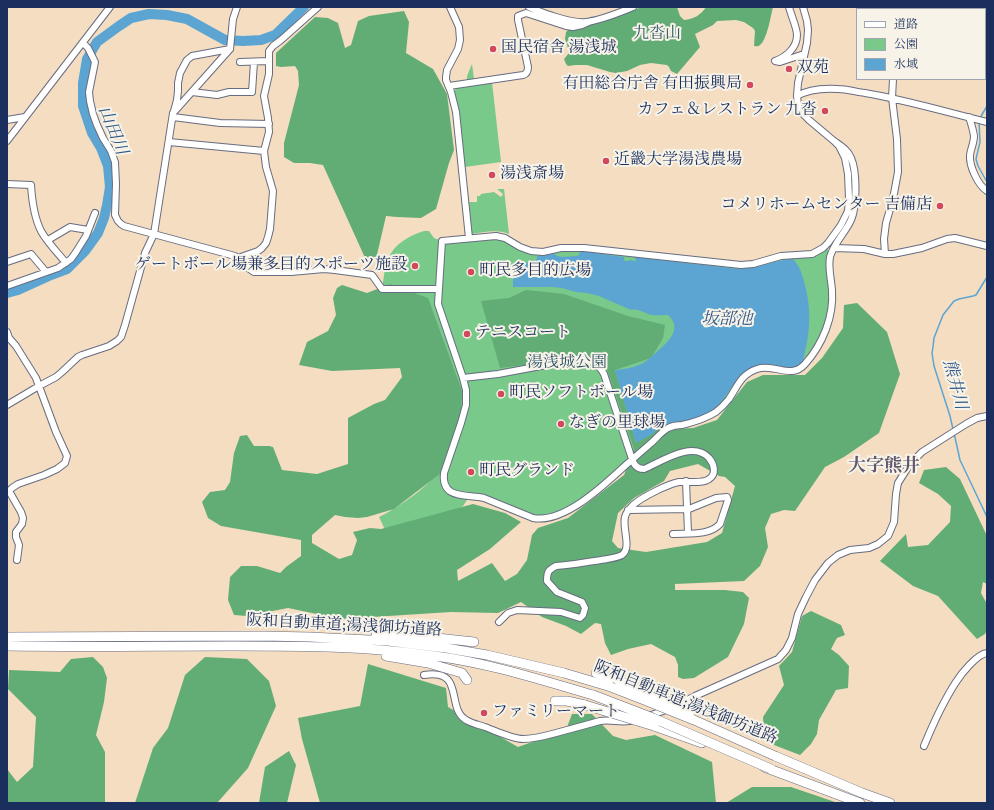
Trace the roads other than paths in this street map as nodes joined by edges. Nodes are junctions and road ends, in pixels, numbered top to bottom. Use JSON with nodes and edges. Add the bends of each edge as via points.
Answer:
{"nodes":[{"id":1,"x":110,"y":7,"type":"edge"},
{"id":2,"x":237,"y":7,"type":"edge"},
{"id":3,"x":318,"y":7,"type":"edge"},
{"id":4,"x":450,"y":7,"type":"edge"},
{"id":5,"x":529,"y":7,"type":"edge"},
{"id":6,"x":633,"y":7,"type":"edge"},
{"id":7,"x":789,"y":7,"type":"edge"},
{"id":8,"x":803,"y":7,"type":"edge"},
{"id":9,"x":591,"y":21,"type":"junction"},
{"id":10,"x":83,"y":43,"type":"junction"},
{"id":11,"x":230,"y":48,"type":"junction"},
{"id":12,"x":804,"y":54,"type":"junction"},
{"id":13,"x":269,"y":61,"type":"junction"},
{"id":14,"x":240,"y":62,"type":"dead end"},
{"id":15,"x":254,"y":62,"type":"junction"},
{"id":16,"x":893,"y":80,"type":"edge"},
{"id":17,"x":449,"y":86,"type":"junction"},
{"id":18,"x":192,"y":92,"type":"junction"},
{"id":19,"x":797,"y":96,"type":"junction"},
{"id":20,"x":892,"y":98,"type":"junction"},
{"id":21,"x":173,"y":115,"type":"junction"},
{"id":22,"x":25,"y":117,"type":"junction"},
{"id":23,"x":972,"y":118,"type":"junction"},
{"id":24,"x":7,"y":120,"type":"edge"},
{"id":25,"x":986,"y":121,"type":"edge"},
{"id":26,"x":269,"y":124,"type":"junction"},
{"id":27,"x":7,"y":141,"type":"edge"},
{"id":28,"x":834,"y":141,"type":"junction"},
{"id":29,"x":169,"y":142,"type":"junction"},
{"id":30,"x":264,"y":150,"type":"junction"},
{"id":31,"x":7,"y":184,"type":"edge"},
{"id":32,"x":987,"y":191,"type":"edge"},
{"id":33,"x":95,"y":213,"type":"dead end"},
{"id":34,"x":88,"y":230,"type":"junction"},
{"id":35,"x":154,"y":234,"type":"junction"},
{"id":36,"x":469,"y":238,"type":"junction"},
{"id":37,"x":48,"y":240,"type":"junction"},
{"id":38,"x":987,"y":246,"type":"edge"},
{"id":39,"x":834,"y":248,"type":"junction"},
{"id":40,"x":885,"y":254,"type":"junction"},
{"id":41,"x":238,"y":258,"type":"junction"},
{"id":42,"x":7,"y":262,"type":"edge"},
{"id":43,"x":66,"y":263,"type":"junction"},
{"id":44,"x":46,"y":272,"type":"junction"},
{"id":45,"x":7,"y":286,"type":"edge"},
{"id":46,"x":439,"y":289,"type":"junction"},
{"id":47,"x":7,"y":332,"type":"edge"},
{"id":48,"x":463,"y":378,"type":"junction"},
{"id":49,"x":39,"y":386,"type":"junction"},
{"id":50,"x":7,"y":405,"type":"edge"},
{"id":51,"x":987,"y":416,"type":"edge"},
{"id":52,"x":632,"y":459,"type":"junction"},
{"id":53,"x":686,"y":482,"type":"junction"},
{"id":54,"x":628,"y":510,"type":"junction"},
{"id":55,"x":687,"y":510,"type":"junction"},
{"id":56,"x":688,"y":533,"type":"junction"},
{"id":57,"x":673,"y":534,"type":"dead end"},
{"id":58,"x":17,"y":560,"type":"dead end"},
{"id":59,"x":499,"y":622,"type":"dead end"},
{"id":60,"x":7,"y":637,"type":"edge"},
{"id":61,"x":310,"y":637,"type":"junction"},
{"id":62,"x":474,"y":642,"type":"dead end"},
{"id":63,"x":7,"y":646,"type":"edge"},
{"id":64,"x":299,"y":646,"type":"junction"},
{"id":65,"x":987,"y":653,"type":"edge"},
{"id":66,"x":596,"y":673,"type":"dead end"},
{"id":67,"x":424,"y":675,"type":"dead end"},
{"id":68,"x":467,"y":680,"type":"dead end"},
{"id":69,"x":555,"y":701,"type":"dead end"},
{"id":70,"x":741,"y":742,"type":"junction"},
{"id":71,"x":924,"y":746,"type":"dead end"},
{"id":72,"x":771,"y":769,"type":"junction"},
{"id":73,"x":860,"y":803,"type":"edge"},
{"id":74,"x":890,"y":803,"type":"edge"}],
"edges":[{"from":1,"to":10,"type":"street"},
{"from":2,"to":11,"type":"street"},
{"from":3,"to":13,"type":"street","via":[[271,48]]},
{"from":4,"to":17,"type":"street","via":[[459,27],[460,40],[446,74]]},
{"from":5,"to":9,"type":"street","via":[[569,20]]},
{"from":6,"to":9,"type":"street"},
{"from":7,"to":12,"type":"street","via":[[797,35],[796,40],[788,54],[775,61],[780,62]]},
{"from":8,"to":12,"type":"street","via":[[808,26]]},
{"from":9,"to":17,"type":"street","via":[[582,25],[566,26],[526,13],[520,15],[518,20],[528,67],[526,73]]},
{"from":10,"to":22,"type":"street"},
{"from":10,"to":35,"type":"street","via":[[95,62],[90,92],[93,114],[115,162],[115,215],[124,226]]},
{"from":11,"to":18,"type":"street"},
{"from":11,"to":21,"type":"street","via":[[192,56],[187,60],[179,77]]},
{"from":12,"to":19,"type":"street"},
{"from":13,"to":15,"type":"street"},
{"from":13,"to":26,"type":"street","via":[[264,96]]},
{"from":14,"to":15,"type":"street"},
{"from":15,"to":18,"type":"street","via":[[252,92],[217,95]]},
{"from":16,"to":20,"type":"street"},
{"from":17,"to":36,"type":"street","via":[[457,118]]},
{"from":18,"to":21,"type":"street"},
{"from":19,"to":20,"type":"street","via":[[809,91],[839,89]]},
{"from":19,"to":28,"type":"street","via":[[800,109],[805,116]]},
{"from":20,"to":23,"type":"street"},
{"from":20,"to":40,"type":"street","via":[[898,172],[886,223]]},
{"from":21,"to":26,"type":"street","via":[[220,123]]},
{"from":21,"to":29,"type":"street"},
{"from":22,"to":24,"type":"street"},
{"from":22,"to":27,"type":"street"},
{"from":23,"to":25,"type":"street"},
{"from":23,"to":32,"type":"street","via":[[974,137],[971,163],[977,180]]},
{"from":26,"to":30,"type":"street"},
{"from":28,"to":36,"type":"street","via":[[842,152],[847,166],[849,207],[841,226],[828,243],[812,254],[781,256],[741,265],[584,248],[537,252],[526,250],[501,237]]},
{"from":28,"to":39,"type":"street","via":[[851,158],[856,204],[852,218]]},
{"from":29,"to":30,"type":"street"},
{"from":29,"to":35,"type":"street"},
{"from":30,"to":41,"type":"street","via":[[273,191],[268,237],[258,251]]},
{"from":31,"to":37,"type":"street","via":[[30,186],[34,211]]},
{"from":33,"to":34,"type":"street"},
{"from":34,"to":37,"type":"street","via":[[70,227]]},
{"from":34,"to":43,"type":"street","via":[[76,252]]},
{"from":35,"to":41,"type":"street"},
{"from":35,"to":49,"type":"street","via":[[145,253],[121,337],[109,346],[78,357],[56,377]]},
{"from":36,"to":46,"type":"street","via":[[442,241]]},
{"from":37,"to":43,"type":"street"},
{"from":38,"to":40,"type":"street","via":[[955,238],[911,251]]},
{"from":39,"to":40,"type":"street","via":[[864,249]]},
{"from":39,"to":52,"type":"street","via":[[829,263],[832,291],[829,318],[823,337],[802,368],[794,372],[768,368],[752,371],[742,378],[730,398],[716,411],[695,422],[668,428]]},
{"from":41,"to":46,"type":"street","via":[[254,272],[335,270],[372,275],[382,289]]},
{"from":42,"to":44,"type":"street","via":[[30,254]]},
{"from":43,"to":44,"type":"street"},
{"from":44,"to":45,"type":"street"},
{"from":46,"to":48,"type":"street","via":[[439,309]]},
{"from":47,"to":49,"type":"street"},
{"from":48,"to":52,"type":"street","via":[[578,359],[592,361],[604,374]]},
{"from":48,"to":52,"type":"street","via":[[466,405],[443,478],[445,486],[452,493],[484,498],[530,517],[545,518],[566,511],[587,498]]},
{"from":49,"to":50,"type":"street"},
{"from":49,"to":58,"type":"street","via":[[66,459],[57,469],[18,484],[9,491],[23,518],[16,532],[19,545]]},
{"from":51,"to":67,"type":"street","via":[[976,418],[966,424],[922,452],[910,464],[898,483],[894,522],[888,536],[878,544],[869,548],[850,550],[828,563],[815,580],[798,614],[786,650],[778,659],[762,667],[672,708],[627,722],[602,721],[522,740],[467,721],[459,715],[450,682],[443,676]]},
{"from":52,"to":53,"type":"street","via":[[637,467],[642,469],[687,451],[698,452],[709,458],[714,469],[711,478],[705,481]]},
{"from":53,"to":54,"type":"street","via":[[671,484]]},
{"from":53,"to":55,"type":"street"},
{"from":54,"to":55,"type":"street"},
{"from":54,"to":59,"type":"street","via":[[624,522],[627,543],[622,555],[556,566],[547,574],[547,581],[557,592],[582,602],[585,608],[580,618],[561,612],[517,610],[508,613]]},
{"from":55,"to":56,"type":"street"},
{"from":55,"to":56,"type":"street","via":[[717,497],[728,498],[718,526],[704,532]]},
{"from":56,"to":57,"type":"street"},
{"from":60,"to":61,"type":"highway","name":"阪和自動車道;湯浅御坊道路"},
{"from":61,"to":62,"type":"highway","via":[[396,635]]},
{"from":61,"to":70,"type":"highway","name":"阪和自動車道;湯浅御坊道路","bridge":true,"via":[[394,642],[467,651],[564,673],[647,701]]},
{"from":63,"to":64,"type":"highway","name":"阪和自動車道;湯浅御坊道路"},
{"from":64,"to":68,"type":"highway","via":[[428,663],[462,673]]},
{"from":64,"to":72,"type":"highway","name":"阪和自動車道;湯浅御坊道路","bridge":true,"via":[[414,653],[456,659],[518,673],[593,695]]},
{"from":65,"to":71,"type":"street","via":[[975,659],[956,681]]},
{"from":66,"to":70,"type":"highway","bridge":true,"via":[[652,694],[690,712]]},
{"from":69,"to":72,"type":"highway","bridge":true,"via":[[585,705],[654,726]]},
{"from":70,"to":74,"type":"highway","name":"阪和自動車道;湯浅御坊道路","bridge":true},
{"from":72,"to":73,"type":"highway","name":"阪和自動車道;湯浅御坊道路"}]}
